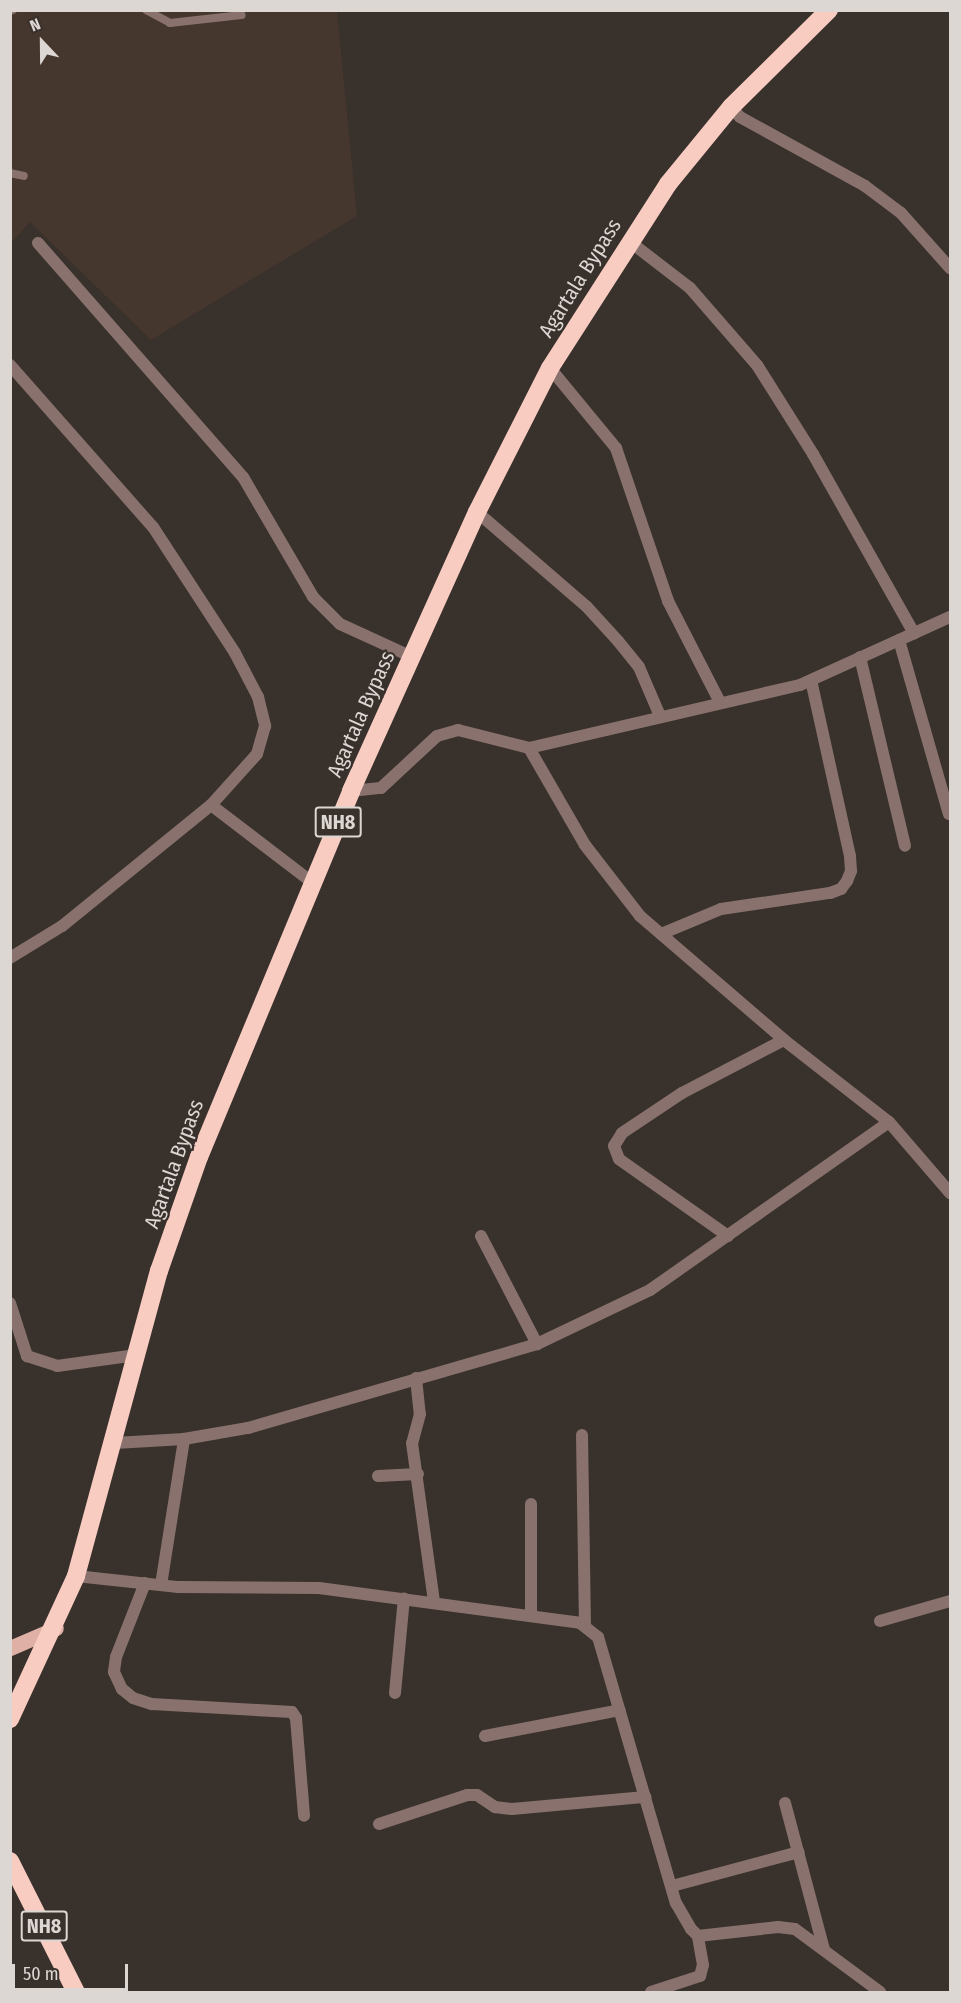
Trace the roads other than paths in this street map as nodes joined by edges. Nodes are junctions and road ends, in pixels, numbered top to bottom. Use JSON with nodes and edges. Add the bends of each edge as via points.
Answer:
{"nodes":[{"id":1,"x":146,"y":10,"type":"edge"},
{"id":2,"x":829,"y":10,"type":"edge"},
{"id":3,"x":242,"y":15,"type":"dead end"},
{"id":4,"x":730,"y":107,"type":"junction"},
{"id":5,"x":10,"y":173,"type":"edge"},
{"id":6,"x":24,"y":177,"type":"dead end"},
{"id":7,"x":628,"y":241,"type":"junction"},
{"id":8,"x":39,"y":243,"type":"dead end"},
{"id":9,"x":951,"y":268,"type":"edge"},
{"id":10,"x":10,"y":365,"type":"edge"},
{"id":11,"x":550,"y":368,"type":"junction"},
{"id":12,"x":477,"y":512,"type":"junction"},
{"id":13,"x":951,"y":617,"type":"edge"},
{"id":14,"x":914,"y":633,"type":"junction"},
{"id":15,"x":899,"y":640,"type":"junction"},
{"id":16,"x":412,"y":657,"type":"junction"},
{"id":17,"x":860,"y":657,"type":"junction"},
{"id":18,"x":811,"y":680,"type":"junction"},
{"id":19,"x":720,"y":702,"type":"junction"},
{"id":20,"x":660,"y":716,"type":"junction"},
{"id":21,"x":529,"y":748,"type":"junction"},
{"id":22,"x":351,"y":791,"type":"junction"},
{"id":23,"x":211,"y":805,"type":"junction"},
{"id":24,"x":949,"y":814,"type":"dead end"},
{"id":25,"x":904,"y":846,"type":"dead end"},
{"id":26,"x":313,"y":883,"type":"junction"},
{"id":27,"x":661,"y":934,"type":"junction"},
{"id":28,"x":10,"y":958,"type":"edge"},
{"id":29,"x":784,"y":1040,"type":"junction"},
{"id":30,"x":890,"y":1122,"type":"junction"},
{"id":31,"x":951,"y":1193,"type":"edge"},
{"id":32,"x":481,"y":1236,"type":"dead end"},
{"id":33,"x":728,"y":1236,"type":"junction"},
{"id":34,"x":10,"y":1303,"type":"edge"},
{"id":35,"x":537,"y":1344,"type":"junction"},
{"id":36,"x":136,"y":1355,"type":"junction"},
{"id":37,"x":416,"y":1378,"type":"junction"},
{"id":38,"x":582,"y":1435,"type":"dead end"},
{"id":39,"x":184,"y":1439,"type":"junction"},
{"id":40,"x":115,"y":1443,"type":"junction"},
{"id":41,"x":418,"y":1474,"type":"junction"},
{"id":42,"x":378,"y":1476,"type":"dead end"},
{"id":43,"x":531,"y":1504,"type":"dead end"},
{"id":44,"x":76,"y":1576,"type":"junction"},
{"id":45,"x":145,"y":1583,"type":"junction"},
{"id":46,"x":161,"y":1585,"type":"junction"},
{"id":47,"x":404,"y":1598,"type":"junction"},
{"id":48,"x":951,"y":1600,"type":"edge"},
{"id":49,"x":434,"y":1601,"type":"junction"},
{"id":50,"x":531,"y":1613,"type":"junction"},
{"id":51,"x":880,"y":1621,"type":"dead end"},
{"id":52,"x":585,"y":1626,"type":"junction"},
{"id":53,"x":56,"y":1628,"type":"junction"},
{"id":54,"x":10,"y":1648,"type":"edge"},
{"id":55,"x":395,"y":1693,"type":"dead end"},
{"id":56,"x":620,"y":1710,"type":"junction"},
{"id":57,"x":10,"y":1719,"type":"edge"},
{"id":58,"x":485,"y":1736,"type":"dead end"},
{"id":59,"x":645,"y":1797,"type":"junction"},
{"id":60,"x":785,"y":1803,"type":"dead end"},
{"id":61,"x":304,"y":1816,"type":"dead end"},
{"id":62,"x":380,"y":1824,"type":"dead end"},
{"id":63,"x":799,"y":1852,"type":"junction"},
{"id":64,"x":13,"y":1872,"type":"edge"},
{"id":65,"x":672,"y":1886,"type":"junction"},
{"id":66,"x":698,"y":1936,"type":"junction"},
{"id":67,"x":824,"y":1950,"type":"junction"},
{"id":68,"x":76,"y":1992,"type":"edge"},
{"id":69,"x":651,"y":1992,"type":"edge"},
{"id":70,"x":880,"y":1992,"type":"edge"}],
"edges":[{"from":1,"to":3,"type":"lane","via":[[170,23]]},
{"from":2,"to":4,"type":"highway","name":"Agartala Bypass","number":"NH8"},
{"from":4,"to":7,"type":"highway","name":"Agartala Bypass","number":"NH8","via":[[687,158]]},
{"from":4,"to":9,"type":"street","via":[[740,117],[865,186],[901,213]]},
{"from":5,"to":6,"type":"lane"},
{"from":7,"to":11,"type":"highway","name":"Agartala Bypass","number":"NH8"},
{"from":7,"to":14,"type":"street","via":[[690,288],[757,365],[813,454]]},
{"from":8,"to":16,"type":"street","via":[[243,477],[313,597],[340,624]]},
{"from":10,"to":23,"type":"street","via":[[153,527],[235,653],[258,697],[265,726],[256,754]]},
{"from":11,"to":12,"type":"highway","name":"Agartala Bypass","number":"NH8"},
{"from":11,"to":19,"type":"street","via":[[616,448],[668,602]]},
{"from":12,"to":16,"type":"highway","name":"Agartala Bypass","number":"NH8"},
{"from":12,"to":20,"type":"street","via":[[587,607],[618,641],[639,667]]},
{"from":13,"to":14,"type":"street"},
{"from":14,"to":15,"type":"street"},
{"from":15,"to":17,"type":"street"},
{"from":15,"to":24,"type":"street"},
{"from":16,"to":22,"type":"highway","name":"Agartala Bypass","number":"NH8"},
{"from":17,"to":18,"type":"street"},
{"from":17,"to":25,"type":"street"},
{"from":18,"to":19,"type":"street"},
{"from":18,"to":27,"type":"street","via":[[850,856],[852,871],[847,881],[841,889],[830,893],[721,909]]},
{"from":19,"to":20,"type":"street"},
{"from":20,"to":21,"type":"street"},
{"from":21,"to":22,"type":"street","via":[[458,730],[437,736],[381,788]]},
{"from":21,"to":27,"type":"street","via":[[585,845],[640,916]]},
{"from":22,"to":26,"type":"highway","name":"Agartala Bypass","number":"NH8"},
{"from":23,"to":26,"type":"street"},
{"from":23,"to":28,"type":"street","via":[[62,926]]},
{"from":26,"to":36,"type":"highway","name":"Agartala Bypass","number":"NH8","via":[[199,1157],[159,1271]]},
{"from":27,"to":29,"type":"street"},
{"from":29,"to":30,"type":"street"},
{"from":29,"to":33,"type":"street","via":[[682,1093],[622,1132],[614,1146],[619,1159]]},
{"from":30,"to":31,"type":"street"},
{"from":30,"to":33,"type":"street"},
{"from":32,"to":35,"type":"street"},
{"from":33,"to":35,"type":"street","via":[[651,1290]]},
{"from":34,"to":36,"type":"street","via":[[27,1356],[57,1366]]},
{"from":35,"to":37,"type":"street"},
{"from":36,"to":40,"type":"highway","name":"Agartala Bypass","number":"NH8"},
{"from":37,"to":39,"type":"street","via":[[248,1428]]},
{"from":37,"to":41,"type":"street","via":[[420,1414],[412,1434]]},
{"from":38,"to":52,"type":"street"},
{"from":39,"to":40,"type":"street"},
{"from":39,"to":46,"type":"street"},
{"from":40,"to":44,"type":"highway","name":"Agartala Bypass","number":"NH8"},
{"from":41,"to":42,"type":"street"},
{"from":41,"to":49,"type":"street"},
{"from":43,"to":50,"type":"street"},
{"from":44,"to":45,"type":"street"},
{"from":44,"to":53,"type":"highway","name":"Agartala Bypass","number":"NH8"},
{"from":45,"to":46,"type":"street"},
{"from":45,"to":61,"type":"street","via":[[116,1656],[114,1672],[122,1689],[133,1698],[152,1704],[292,1712],[297,1727]]},
{"from":46,"to":47,"type":"street","via":[[320,1588]]},
{"from":47,"to":49,"type":"street"},
{"from":47,"to":55,"type":"street"},
{"from":48,"to":51,"type":"street"},
{"from":49,"to":50,"type":"street"},
{"from":50,"to":52,"type":"street","via":[[561,1617]]},
{"from":52,"to":56,"type":"street","via":[[598,1637]]},
{"from":53,"to":54,"type":"main road"},
{"from":53,"to":57,"type":"highway","name":"Agartala Bypass","number":"NH8"},
{"from":56,"to":58,"type":"street"},
{"from":56,"to":59,"type":"street"},
{"from":59,"to":62,"type":"street","via":[[512,1809],[495,1807],[477,1795],[467,1795]]},
{"from":59,"to":65,"type":"street"},
{"from":60,"to":63,"type":"street"},
{"from":63,"to":65,"type":"street"},
{"from":63,"to":67,"type":"street"},
{"from":64,"to":68,"type":"highway","number":"NH8"},
{"from":65,"to":66,"type":"street","via":[[676,1903]]},
{"from":66,"to":67,"type":"street","via":[[778,1927],[795,1929]]},
{"from":66,"to":69,"type":"street","via":[[703,1965],[700,1976]]},
{"from":67,"to":70,"type":"street"}]}
